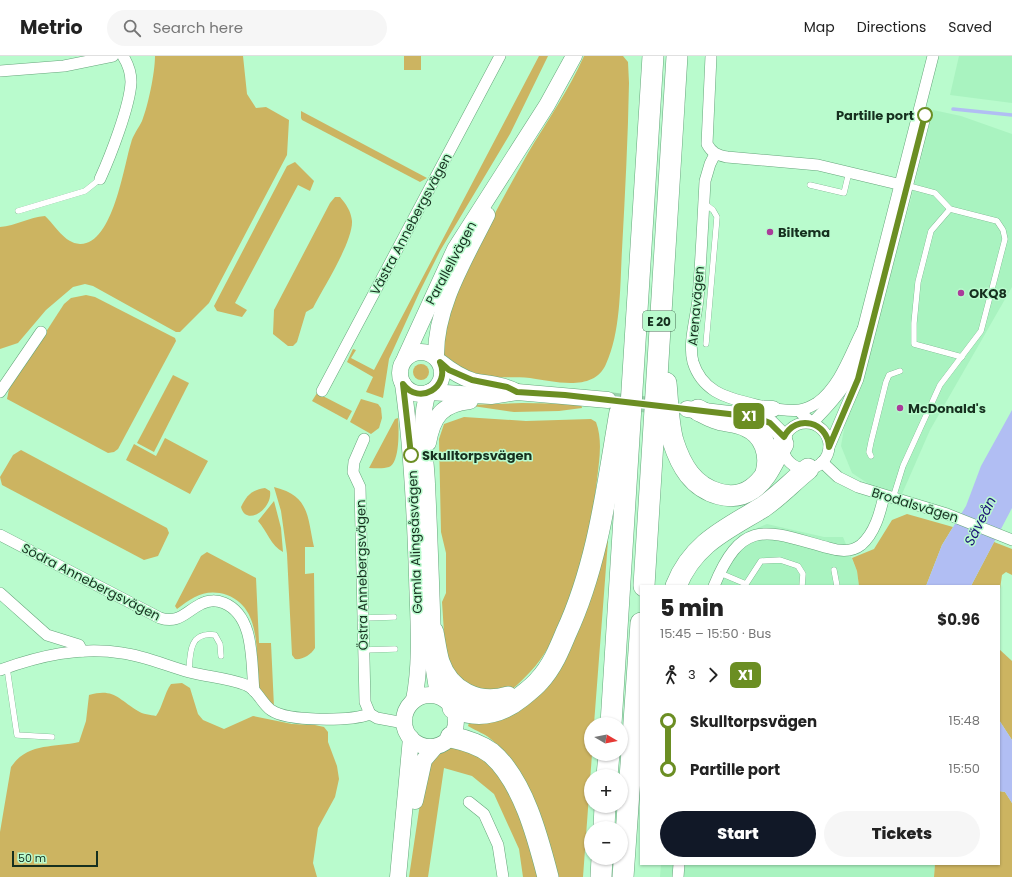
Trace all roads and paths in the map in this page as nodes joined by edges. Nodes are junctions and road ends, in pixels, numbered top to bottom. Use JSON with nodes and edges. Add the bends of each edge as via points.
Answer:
{"nodes":[{"id":1,"x":113,"y":56,"type":"edge"},
{"id":2,"x":123,"y":56,"type":"edge"},
{"id":3,"x":500,"y":56,"type":"edge"},
{"id":4,"x":574,"y":56,"type":"edge"},
{"id":5,"x":653,"y":56,"type":"edge"},
{"id":6,"x":677,"y":56,"type":"edge"},
{"id":7,"x":711,"y":56,"type":"edge"},
{"id":8,"x":933,"y":56,"type":"edge"},
{"id":9,"x":940,"y":56,"type":"edge"},
{"id":10,"x":0,"y":71,"type":"edge"},
{"id":11,"x":518,"y":153,"type":"junction"},
{"id":12,"x":715,"y":154,"type":"junction"},
{"id":13,"x":849,"y":172,"type":"junction"},
{"id":14,"x":100,"y":179,"type":"joint"},
{"id":15,"x":810,"y":185,"type":"dead end"},
{"id":16,"x":904,"y":186,"type":"junction"},
{"id":17,"x":704,"y":203,"type":"junction"},
{"id":18,"x":950,"y":209,"type":"junction"},
{"id":19,"x":18,"y":211,"type":"dead end"},
{"id":20,"x":660,"y":315,"type":"junction"},
{"id":21,"x":863,"y":329,"type":"junction"},
{"id":22,"x":41,"y":332,"type":"dead end"},
{"id":23,"x":637,"y":333,"type":"junction"},
{"id":24,"x":706,"y":344,"type":"dead end"},
{"id":25,"x":962,"y":357,"type":"junction"},
{"id":26,"x":405,"y":358,"type":"junction"},
{"id":27,"x":438,"y":360,"type":"junction"},
{"id":28,"x":900,"y":371,"type":"dead end"},
{"id":29,"x":403,"y":384,"type":"junction"},
{"id":30,"x":322,"y":391,"type":"dead end"},
{"id":31,"x":0,"y":392,"type":"edge"},
{"id":32,"x":517,"y":392,"type":"junction"},
{"id":33,"x":429,"y":393,"type":"junction"},
{"id":34,"x":491,"y":396,"type":"junction"},
{"id":35,"x":608,"y":400,"type":"tunnel mouth"},
{"id":36,"x":773,"y":409,"type":"junction"},
{"id":37,"x":692,"y":410,"type":"junction"},
{"id":38,"x":798,"y":411,"type":"junction"},
{"id":39,"x":812,"y":423,"type":"junction"},
{"id":40,"x":364,"y":439,"type":"dead end"},
{"id":41,"x":783,"y":440,"type":"junction"},
{"id":42,"x":829,"y":447,"type":"junction"},
{"id":43,"x":871,"y":456,"type":"dead end"},
{"id":44,"x":815,"y":465,"type":"junction"},
{"id":45,"x":426,"y":467,"type":"junction"},
{"id":46,"x":766,"y":474,"type":"junction"},
{"id":47,"x":889,"y":497,"type":"junction"},
{"id":48,"x":0,"y":535,"type":"edge"},
{"id":49,"x":1012,"y":540,"type":"edge"},
{"id":50,"x":834,"y":570,"type":"dead end"},
{"id":51,"x":720,"y":573,"type":"junction"},
{"id":52,"x":644,"y":585,"type":"edge"},
{"id":53,"x":676,"y":585,"type":"edge"},
{"id":54,"x":714,"y":585,"type":"edge"},
{"id":55,"x":745,"y":585,"type":"edge"},
{"id":56,"x":802,"y":585,"type":"edge"},
{"id":57,"x":837,"y":585,"type":"edge"},
{"id":58,"x":0,"y":593,"type":"edge"},
{"id":59,"x":394,"y":617,"type":"dead end"},
{"id":60,"x":363,"y":618,"type":"junction"},
{"id":61,"x":432,"y":632,"type":"junction"},
{"id":62,"x":640,"y":636,"type":"edge"},
{"id":63,"x":395,"y":649,"type":"dead end"},
{"id":64,"x":364,"y":650,"type":"junction"},
{"id":65,"x":82,"y":651,"type":"junction"},
{"id":66,"x":221,"y":656,"type":"dead end"},
{"id":67,"x":4,"y":669,"type":"edge"},
{"id":68,"x":189,"y":672,"type":"junction"},
{"id":69,"x":254,"y":691,"type":"junction"},
{"id":70,"x":522,"y":696,"type":"junction"},
{"id":71,"x":414,"y":700,"type":"junction"},
{"id":72,"x":446,"y":701,"type":"junction"},
{"id":73,"x":640,"y":704,"type":"edge"},
{"id":74,"x":370,"y":714,"type":"junction"},
{"id":75,"x":611,"y":717,"type":"edge"},
{"id":76,"x":404,"y":723,"type":"junction"},
{"id":77,"x":633,"y":730,"type":"junction"},
{"id":78,"x":52,"y":737,"type":"dead end"},
{"id":79,"x":411,"y":738,"type":"junction"},
{"id":80,"x":443,"y":742,"type":"junction"},
{"id":81,"x":469,"y":802,"type":"dead end"},
{"id":82,"x":601,"y":865,"type":"edge"},
{"id":83,"x":679,"y":865,"type":"edge"},
{"id":84,"x":398,"y":877,"type":"edge"},
{"id":85,"x":405,"y":877,"type":"edge"},
{"id":86,"x":503,"y":877,"type":"edge"},
{"id":87,"x":548,"y":877,"type":"edge"},
{"id":88,"x":600,"y":877,"type":"edge"},
{"id":89,"x":623,"y":877,"type":"edge"},
{"id":90,"x":678,"y":877,"type":"edge"}],
"edges":[{"from":1,"to":10,"type":"street","via":[[64,66]]},
{"from":2,"to":14,"type":"street","via":[[130,72],[130,90],[110,156]]},
{"from":3,"to":30,"type":"street","name":"Västra Annebergsvägen"},
{"from":4,"to":11,"type":"street","name":"Parallellvägen"},
{"from":5,"to":23,"type":"highway","number":"E 20"},
{"from":6,"to":20,"type":"highway","number":"E 20"},
{"from":7,"to":12,"type":"street","via":[[707,144]]},
{"from":8,"to":16,"type":"street"},
{"from":9,"to":16,"type":"street"},
{"from":11,"to":26,"type":"street","name":"Parallellvägen","via":[[455,249]]},
{"from":11,"to":27,"type":"street","name":"Parallellvägen","via":[[461,266],[443,309],[437,332]]},
{"from":12,"to":13,"type":"street","via":[[818,165]]},
{"from":12,"to":17,"type":"street","name":"Arenavägen","via":[[705,181]]},
{"from":13,"to":15,"type":"lane","via":[[844,193]]},
{"from":13,"to":16,"type":"street"},
{"from":14,"to":19,"type":"lane","via":[[85,191]]},
{"from":16,"to":18,"type":"lane","via":[[935,192]]},
{"from":16,"to":21,"type":"street"},
{"from":16,"to":42,"type":"street","via":[[858,379]]},
{"from":17,"to":24,"type":"lane","via":[[717,217]]},
{"from":17,"to":36,"type":"street","name":"Arenavägen","via":[[693,361],[699,377],[715,391]]},
{"from":18,"to":25,"type":"lane","via":[[931,231],[918,282],[914,344]]},
{"from":18,"to":25,"type":"lane","via":[[997,221],[1005,239],[981,331]]},
{"from":20,"to":46,"type":"highway","via":[[673,440],[688,473],[702,488],[734,496],[751,490]]},
{"from":20,"to":52,"type":"highway","number":"E 20"},
{"from":21,"to":38,"type":"street","via":[[837,381],[817,403]]},
{"from":21,"to":39,"type":"street","via":[[862,348],[850,377],[832,403]]},
{"from":22,"to":31,"type":"street"},
{"from":23,"to":70,"type":"highway","via":[[620,409],[596,546],[576,613],[555,658],[539,682]]},
{"from":23,"to":75,"type":"highway","number":"E 20"},
{"from":25,"to":47,"type":"lane","via":[[940,385]]},
{"from":26,"to":27,"type":"street","via":[[420,351],[430,353]]},
{"from":26,"to":29,"type":"street","via":[[400,372]]},
{"from":27,"to":32,"type":"street","via":[[455,373],[472,380],[507,387]]},
{"from":27,"to":33,"type":"street","via":[[442,369],[442,379]]},
{"from":28,"to":43,"type":"lane","via":[[889,375],[886,382],[871,442]]},
{"from":29,"to":33,"type":"street","via":[[416,394]]},
{"from":29,"to":71,"type":"street","name":"Gamla Alingsåsvägen","via":[[416,536],[419,676]]},
{"from":32,"to":34,"type":"street"},
{"from":32,"to":35,"type":"street"},
{"from":33,"to":34,"type":"street"},
{"from":33,"to":45,"type":"street","name":"Gamla Alingsåsvägen","via":[[423,422]]},
{"from":34,"to":45,"type":"street","via":[[452,404],[441,411],[429,437]]},
{"from":36,"to":37,"type":"street","via":[[718,407]]},
{"from":36,"to":38,"type":"street"},
{"from":37,"to":41,"type":"street","via":[[755,417],[770,423]]},
{"from":37,"to":46,"type":"highway","via":[[752,429],[766,447]]},
{"from":38,"to":39,"type":"street"},
{"from":39,"to":41,"type":"street","via":[[796,425],[788,431]]},
{"from":39,"to":42,"type":"street","via":[[825,432]]},
{"from":40,"to":60,"type":"street","name":"Östra Annebergsvägen","via":[[354,462],[353,472],[360,486]]},
{"from":41,"to":44,"type":"street","via":[[784,453],[788,460],[799,468]]},
{"from":41,"to":46,"type":"highway"},
{"from":42,"to":44,"type":"street"},
{"from":44,"to":47,"type":"street","name":"Brodalsvägen","via":[[848,483]]},
{"from":44,"to":53,"type":"highway","via":[[764,506],[708,541],[686,566]]},
{"from":45,"to":61,"type":"street","name":"Gamla Alingsåsvägen"},
{"from":47,"to":49,"type":"street","name":"Brodalsvägen","via":[[925,507]]},
{"from":47,"to":51,"type":"street","via":[[876,524],[860,546],[850,550],[838,550],[786,535],[755,535],[733,550]]},
{"from":48,"to":69,"type":"street","name":"Södra Annebergsvägen","via":[[166,620],[180,618],[209,600],[232,606],[240,614],[247,631]]},
{"from":50,"to":57,"type":"lane"},
{"from":51,"to":54,"type":"street"},
{"from":51,"to":55,"type":"lane"},
{"from":55,"to":56,"type":"lane","via":[[761,561],[769,559],[798,566],[803,574]]},
{"from":58,"to":65,"type":"street","via":[[47,635],[79,645]]},
{"from":59,"to":60,"type":"lane"},
{"from":60,"to":64,"type":"street","name":"Östra Annebergsvägen"},
{"from":61,"to":70,"type":"highway","via":[[440,663],[458,691],[477,699],[496,700],[512,695]]},
{"from":61,"to":72,"type":"street","name":"Gamla Alingsåsvägen","via":[[434,670]]},
{"from":62,"to":77,"type":"highway"},
{"from":63,"to":64,"type":"lane"},
{"from":64,"to":74,"type":"street","name":"Östra Annebergsvägen","via":[[365,702]]},
{"from":65,"to":67,"type":"street","via":[[50,655]]},
{"from":65,"to":68,"type":"street","via":[[122,653]]},
{"from":66,"to":68,"type":"lane","via":[[218,638],[215,636],[204,636],[195,640],[191,645]]},
{"from":67,"to":78,"type":"lane","via":[[17,735]]},
{"from":68,"to":69,"type":"street","via":[[244,684]]},
{"from":69,"to":74,"type":"street","via":[[270,709],[284,716],[327,718],[362,717]]},
{"from":70,"to":72,"type":"highway","via":[[511,705],[492,713],[466,713]]},
{"from":71,"to":72,"type":"street","via":[[425,695]]},
{"from":71,"to":76,"type":"street","via":[[406,710]]},
{"from":72,"to":80,"type":"street","via":[[457,723]]},
{"from":73,"to":77,"type":"highway"},
{"from":74,"to":76,"type":"street","via":[[377,718]]},
{"from":76,"to":79,"type":"street"},
{"from":77,"to":89,"type":"highway"},
{"from":79,"to":80,"type":"street","via":[[422,746]]},
{"from":79,"to":84,"type":"street"},
{"from":80,"to":85,"type":"street","via":[[424,760],[420,773]]},
{"from":80,"to":87,"type":"highway","via":[[477,745],[491,753],[505,769],[528,811]]},
{"from":81,"to":86,"type":"street","via":[[484,814],[498,845]]},
{"from":82,"to":88,"type":"highway"},
{"from":83,"to":90,"type":"street"}]}
